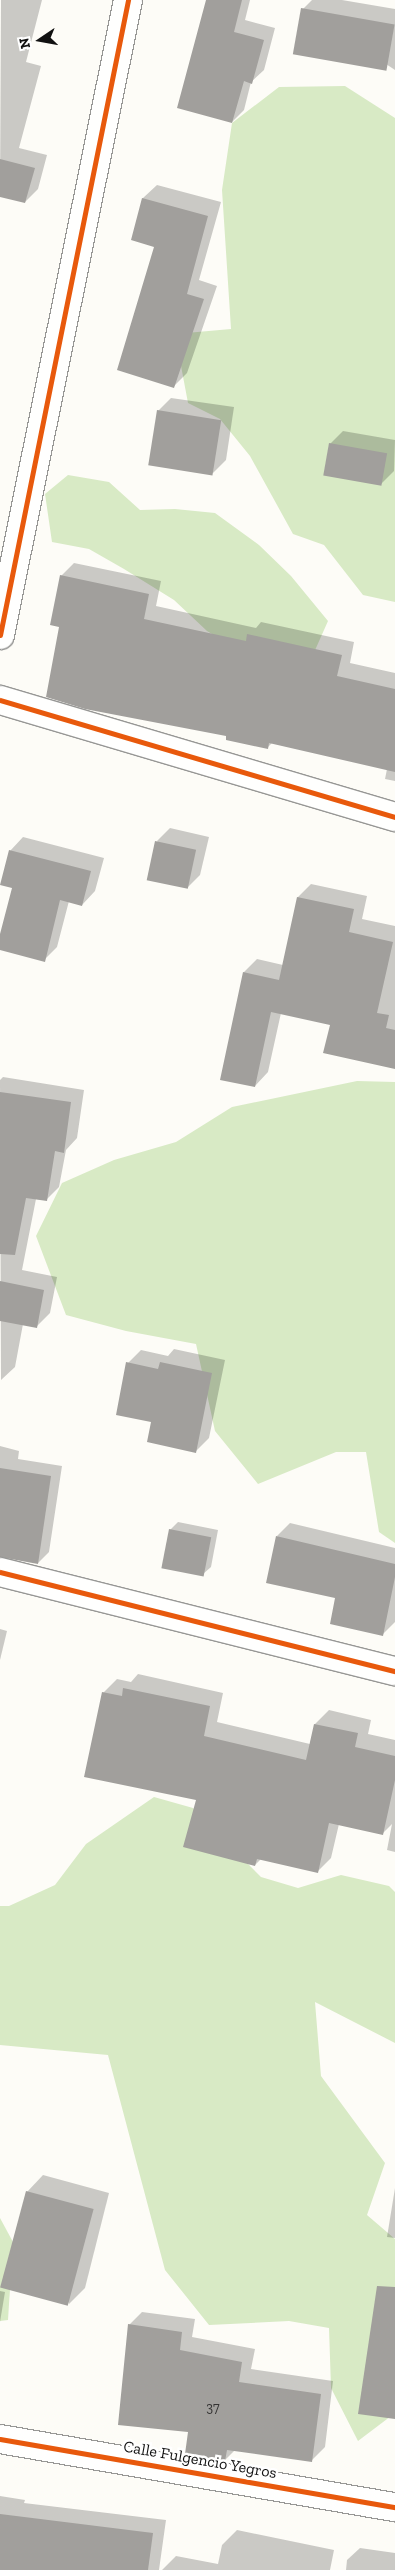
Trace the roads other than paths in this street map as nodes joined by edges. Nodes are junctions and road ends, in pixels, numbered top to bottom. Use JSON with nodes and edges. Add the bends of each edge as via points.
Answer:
{"nodes":[{"id":1,"x":128,"y":0,"type":"edge"},
{"id":2,"x":0,"y":635,"type":"edge"},
{"id":3,"x":0,"y":700,"type":"edge"},
{"id":4,"x":395,"y":817,"type":"edge"},
{"id":5,"x":0,"y":1572,"type":"edge"},
{"id":6,"x":395,"y":1671,"type":"edge"},
{"id":7,"x":0,"y":2439,"type":"edge"},
{"id":8,"x":395,"y":2507,"type":"edge"}],
"edges":[{"from":1,"to":2,"type":"street"},
{"from":3,"to":4,"type":"street"},
{"from":5,"to":6,"type":"street"},
{"from":7,"to":8,"type":"street","name":"Calle Fulgencio Yegros"}]}
